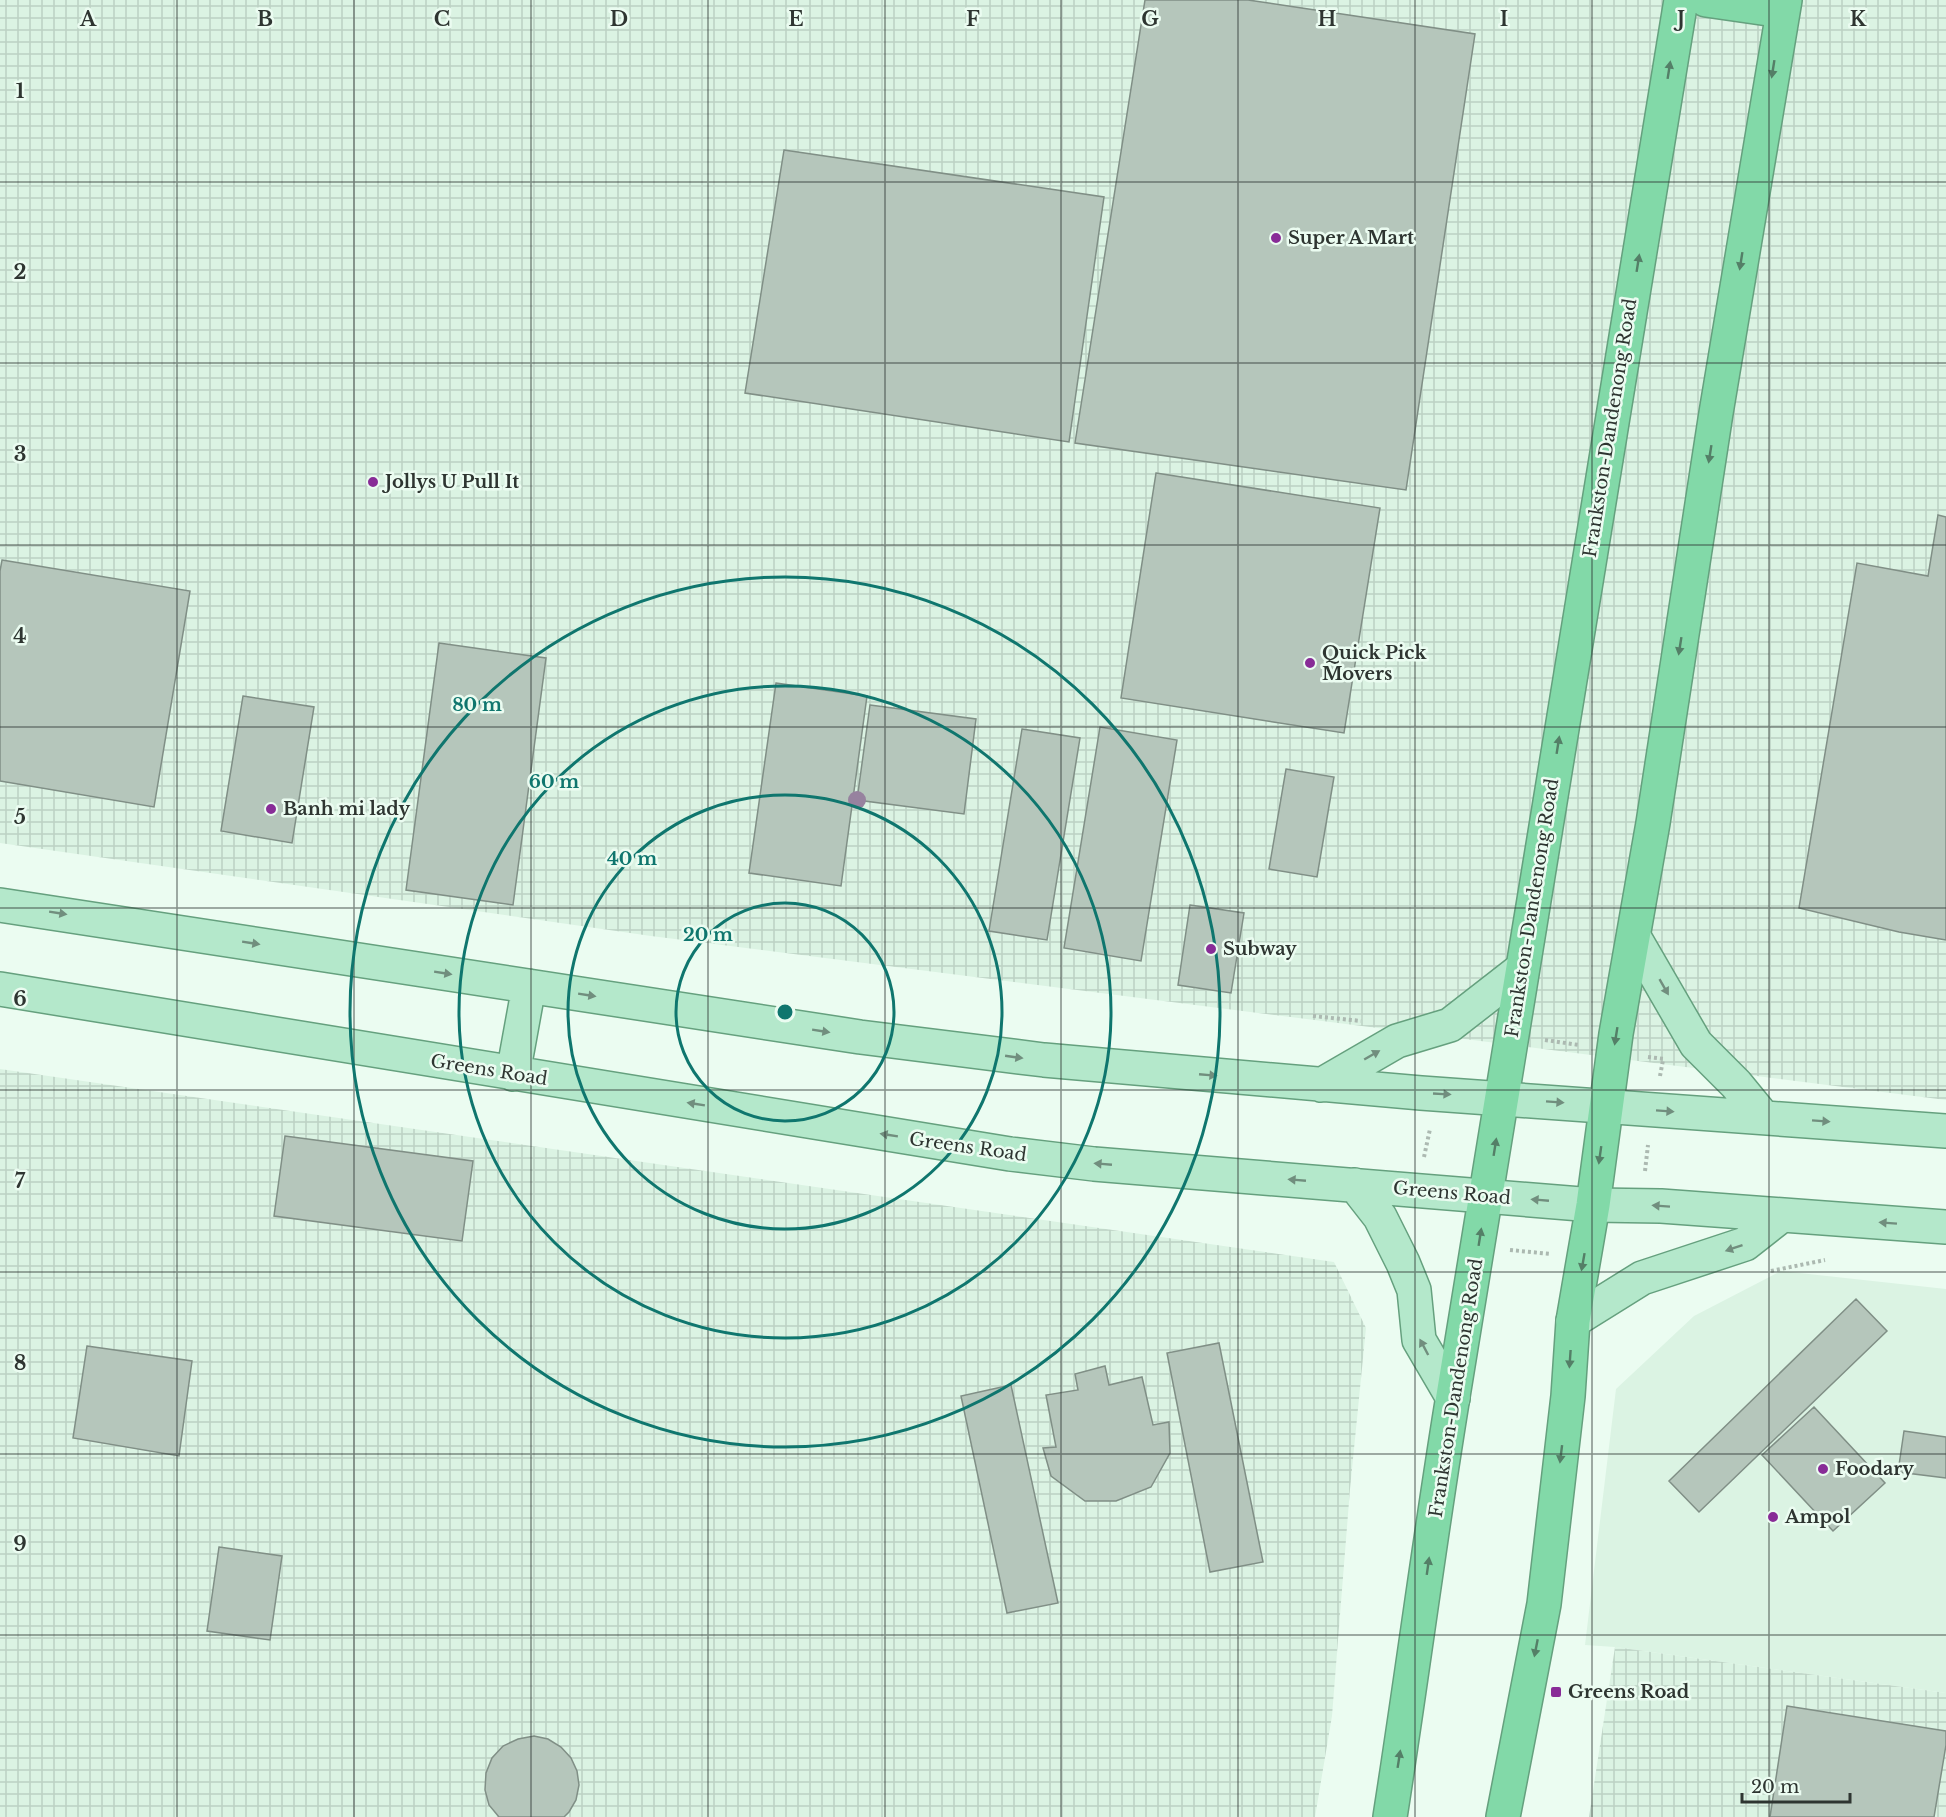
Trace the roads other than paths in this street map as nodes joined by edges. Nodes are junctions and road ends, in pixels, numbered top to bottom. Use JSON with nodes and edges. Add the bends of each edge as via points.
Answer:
{"nodes":[{"id":1,"x":1681,"y":0,"type":"edge"},
{"id":2,"x":1706,"y":0,"type":"edge"},
{"id":3,"x":1784,"y":5,"type":"edge"},
{"id":4,"x":0,"y":904,"type":"edge"},
{"id":5,"x":1634,"y":937,"type":"junction"},
{"id":6,"x":1521,"y":969,"type":"junction"},
{"id":7,"x":529,"y":986,"type":"junction"},
{"id":8,"x":0,"y":989,"type":"edge"},
{"id":9,"x":513,"y":1074,"type":"junction"},
{"id":10,"x":1321,"y":1084,"type":"junction"},
{"id":11,"x":1502,"y":1098,"type":"junction"},
{"id":12,"x":1607,"y":1106,"type":"junction"},
{"id":13,"x":1763,"y":1117,"type":"junction"},
{"id":14,"x":1946,"y":1131,"type":"edge"},
{"id":15,"x":1355,"y":1185,"type":"junction"},
{"id":16,"x":1487,"y":1196,"type":"junction"},
{"id":17,"x":1593,"y":1204,"type":"junction"},
{"id":18,"x":1782,"y":1215,"type":"junction"},
{"id":19,"x":1946,"y":1227,"type":"edge"},
{"id":20,"x":1573,"y":1321,"type":"junction"},
{"id":21,"x":1453,"y":1398,"type":"junction"},
{"id":22,"x":1390,"y":1817,"type":"edge"},
{"id":23,"x":1503,"y":1817,"type":"edge"}],
"edges":[{"from":6,"to":1,"type":"highway","name":"Frankston-Dandenong Road","one_way":true},
{"from":2,"to":3,"type":"highway"},
{"from":3,"to":5,"type":"highway","one_way":true},
{"from":4,"to":7,"type":"main road","one_way":true},
{"from":5,"to":12,"type":"highway","one_way":true},
{"from":5,"to":13,"type":"main road","one_way":true,"via":[[1696,1044]]},
{"from":10,"to":6,"type":"main road","one_way":true,"via":[[1397,1041],[1450,1025]]},
{"from":6,"to":11,"type":"highway","name":"Frankston-Dandenong Road"},
{"from":7,"to":9,"type":"main road"},
{"from":7,"to":10,"type":"main road","one_way":true,"via":[[860,1037],[1044,1060]]},
{"from":8,"to":9,"type":"main road","name":"Greens Road"},
{"from":15,"to":9,"type":"main road","name":"Greens Road","one_way":true,"via":[[1011,1154]]},
{"from":10,"to":11,"type":"main road","one_way":true},
{"from":11,"to":12,"type":"main road","one_way":true},
{"from":16,"to":11,"type":"highway","name":"Frankston-Dandenong Road","one_way":true},
{"from":12,"to":13,"type":"main road","one_way":true},
{"from":12,"to":17,"type":"highway","one_way":true},
{"from":13,"to":14,"type":"main road","one_way":true},
{"from":15,"to":16,"type":"main road","name":"Greens Road"},
{"from":21,"to":15,"type":"main road","one_way":true,"via":[[1419,1340],[1414,1290],[1403,1263],[1380,1217]]},
{"from":17,"to":16,"type":"main road","name":"Greens Road","one_way":true},
{"from":21,"to":16,"type":"highway","name":"Frankston-Dandenong Road","one_way":true},
{"from":18,"to":17,"type":"main road","name":"Greens Road","one_way":true},
{"from":17,"to":20,"type":"highway","one_way":true},
{"from":19,"to":18,"type":"main road","name":"Greens Road","one_way":true},
{"from":18,"to":20,"type":"main road","one_way":true,"via":[[1745,1244],[1642,1278]]},
{"from":20,"to":23,"type":"highway","one_way":true,"via":[[1544,1604]]},
{"from":22,"to":21,"type":"highway","name":"Frankston-Dandenong Road","one_way":true}]}
